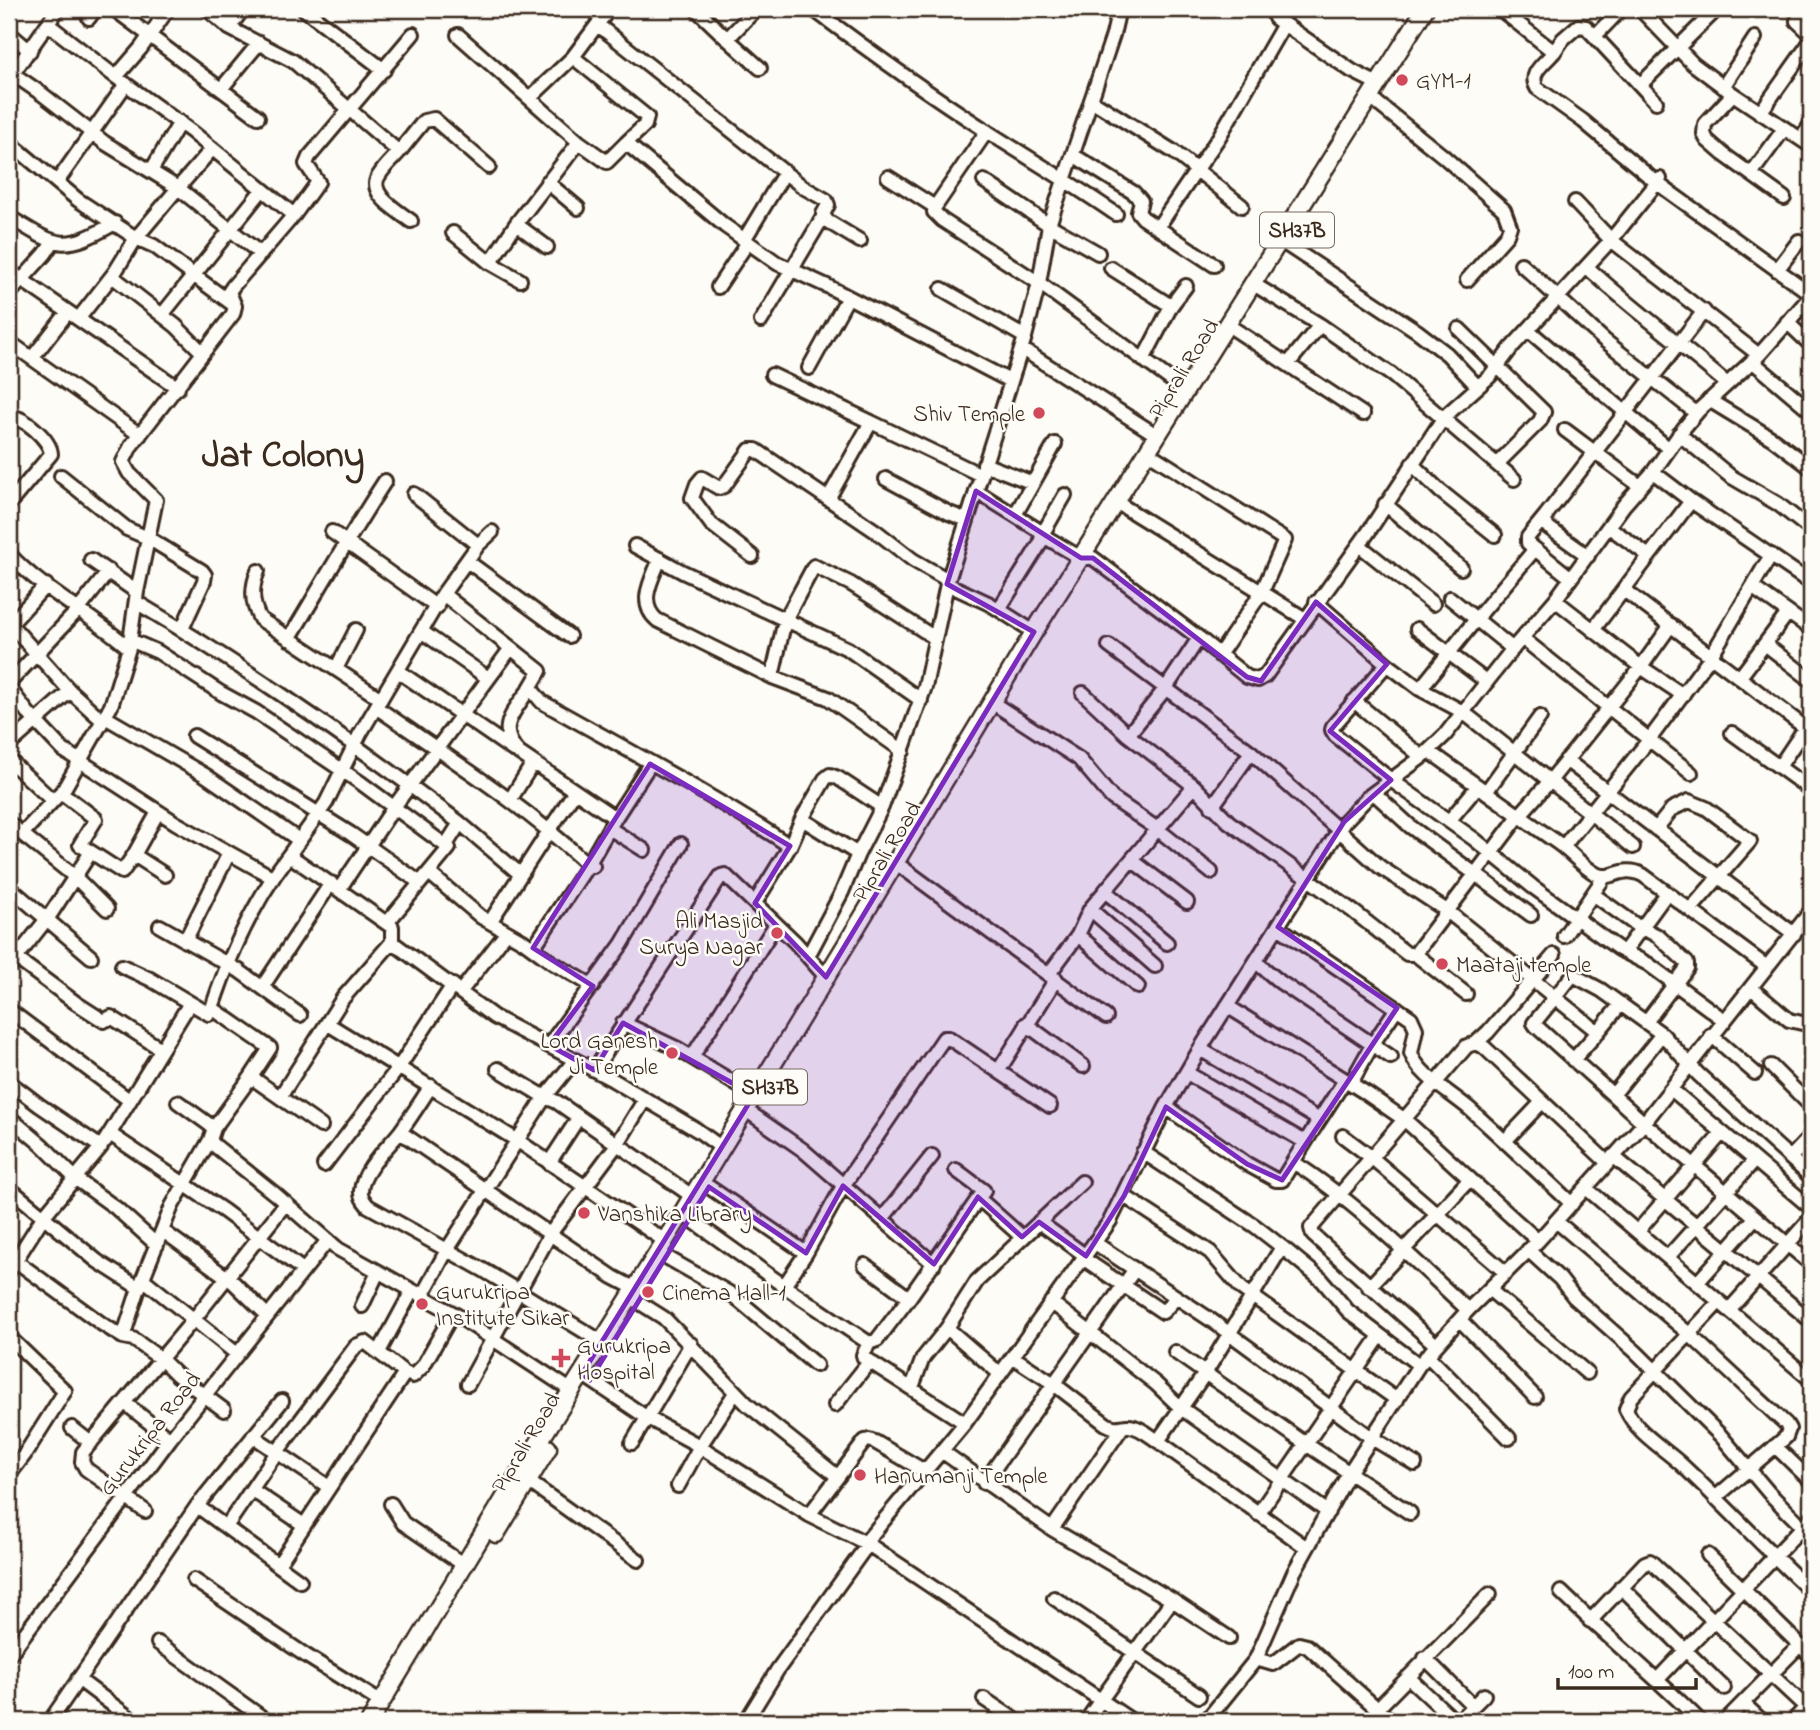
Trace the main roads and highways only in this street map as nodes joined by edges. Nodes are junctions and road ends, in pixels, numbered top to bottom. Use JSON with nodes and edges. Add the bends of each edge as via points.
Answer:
{"nodes":[{"id":1,"x":1425,"y":9,"type":"edge"},
{"id":2,"x":1437,"y":9,"type":"edge"},
{"id":3,"x":1087,"y":558,"type":"junction"},
{"id":4,"x":666,"y":1249,"type":"junction"},
{"id":5,"x":636,"y":1295,"type":"junction"},
{"id":6,"x":586,"y":1377,"type":"junction"},
{"id":7,"x":370,"y":1721,"type":"edge"},
{"id":8,"x":382,"y":1721,"type":"edge"}],
"edges":[{"from":1,"to":3,"type":"main road","via":[[1158,436]]},
{"from":2,"to":3,"type":"main road","name":"Piprali Road","number":"SH37B","via":[[1124,507]]},
{"from":3,"to":4,"type":"main road","name":"Piprali Road","number":"SH37B","via":[[753,1115]]},
{"from":3,"to":4,"type":"main road","via":[[1034,632],[692,1196]]},
{"from":4,"to":5,"type":"main road"},
{"from":5,"to":6,"type":"main road","name":"Piprali Road"},
{"from":5,"to":6,"type":"main road","via":[[602,1342]]},
{"from":6,"to":7,"type":"main road","via":[[572,1391]]},
{"from":6,"to":8,"type":"main road","name":"Piprali Road"}]}
